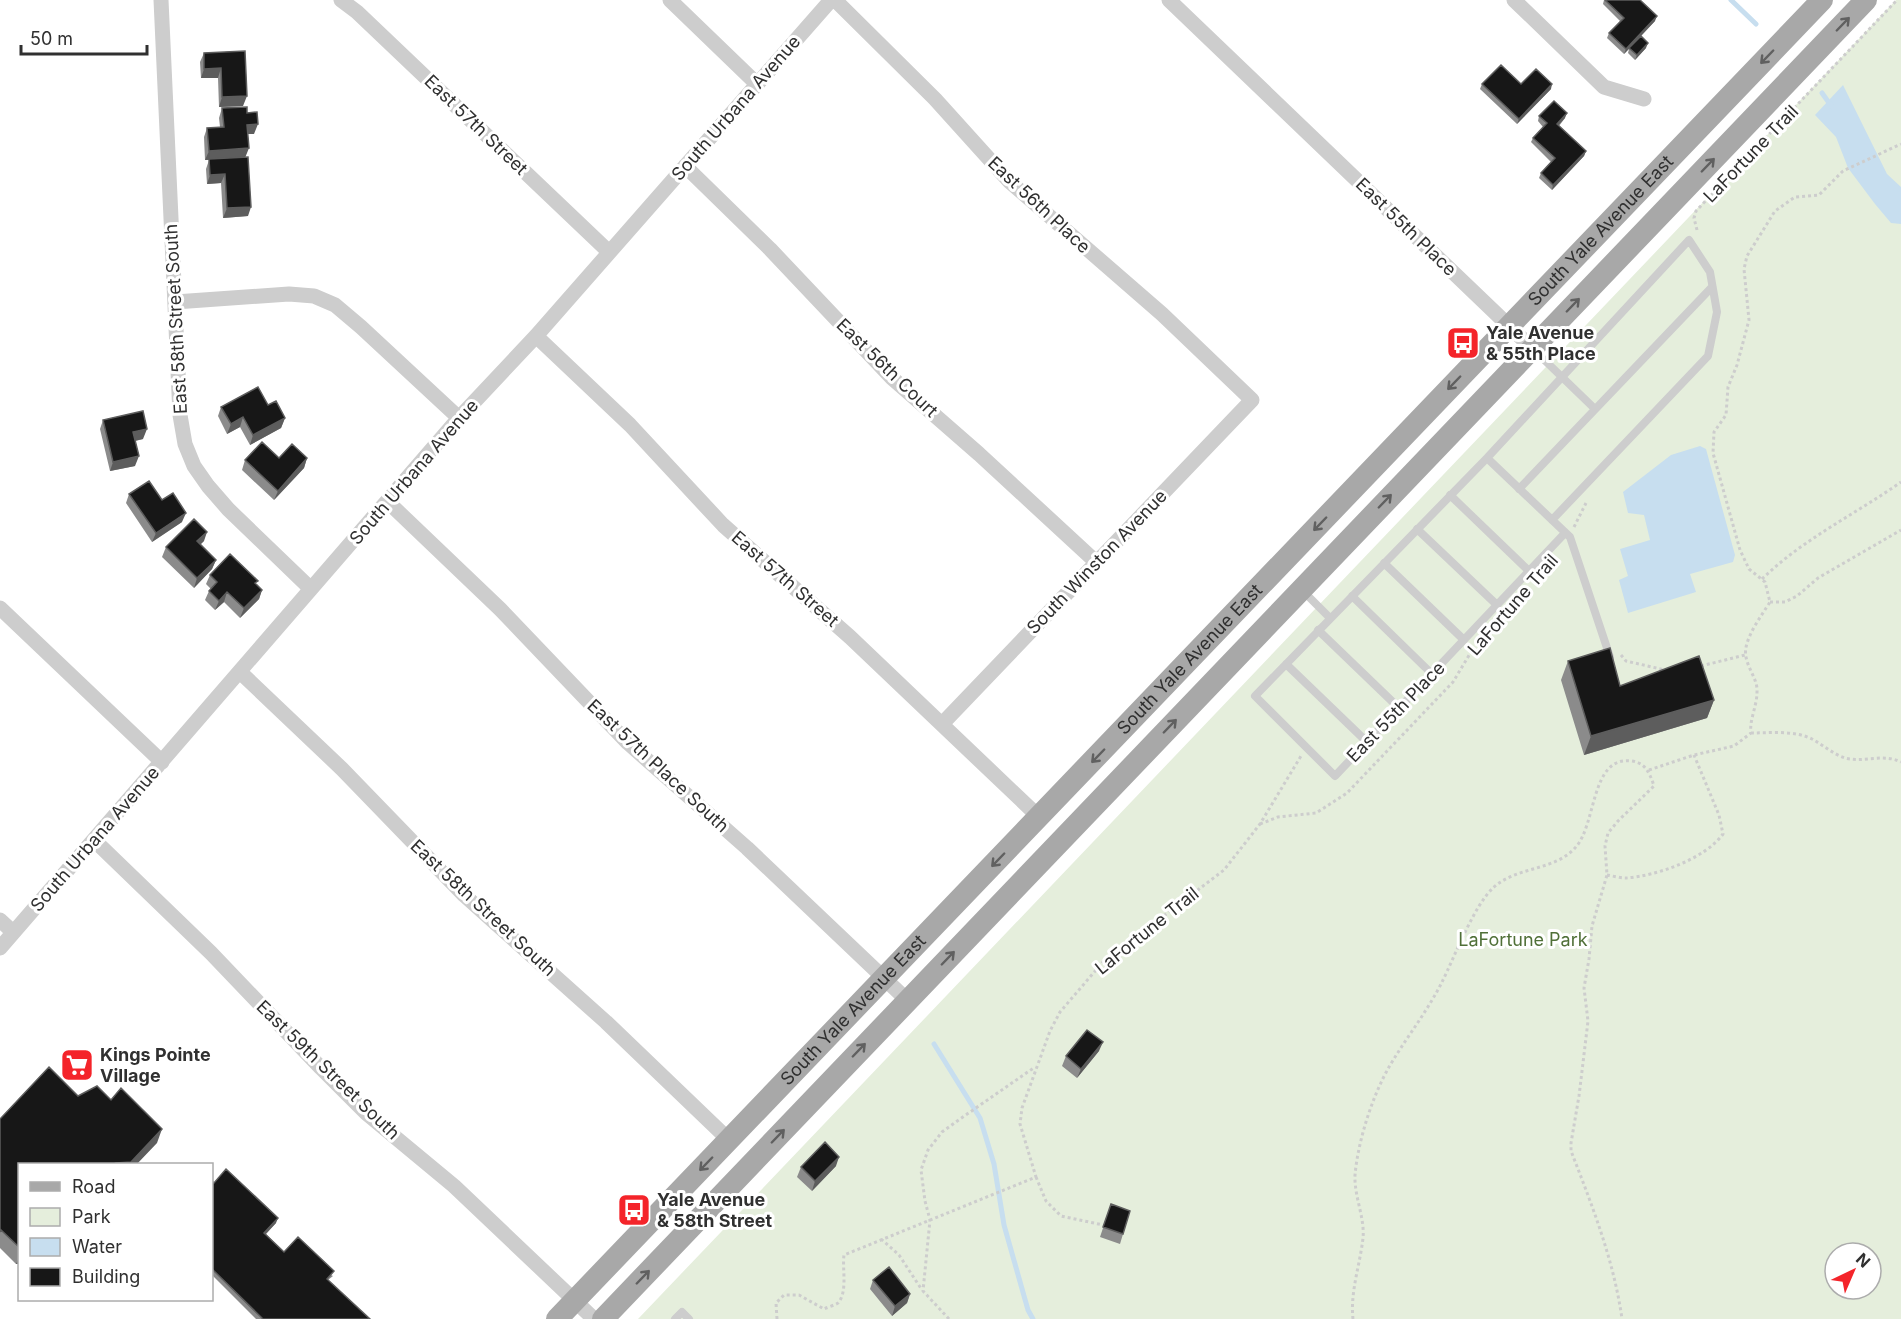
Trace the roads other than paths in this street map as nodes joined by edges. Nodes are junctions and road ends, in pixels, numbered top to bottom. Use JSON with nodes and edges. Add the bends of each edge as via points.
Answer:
{"nodes":[{"id":1,"x":161,"y":0,"type":"edge"},
{"id":2,"x":341,"y":0,"type":"edge"},
{"id":3,"x":670,"y":0,"type":"edge"},
{"id":4,"x":833,"y":0,"type":"edge"},
{"id":5,"x":1169,"y":0,"type":"edge"},
{"id":6,"x":1514,"y":0,"type":"edge"},
{"id":7,"x":1822,"y":0,"type":"edge"},
{"id":8,"x":1866,"y":0,"type":"edge"},
{"id":9,"x":757,"y":84,"type":"junction"},
{"id":10,"x":1644,"y":99,"type":"dead end"},
{"id":11,"x":685,"y":166,"type":"junction"},
{"id":12,"x":609,"y":252,"type":"junction"},
{"id":13,"x":1712,"y":286,"type":"junction"},
{"id":14,"x":175,"y":302,"type":"junction"},
{"id":15,"x":1509,"y":325,"type":"junction"},
{"id":16,"x":536,"y":336,"type":"junction"},
{"id":17,"x":1532,"y":348,"type":"junction"},
{"id":18,"x":1563,"y":377,"type":"junction"},
{"id":19,"x":1252,"y":400,"type":"joint"},
{"id":20,"x":1595,"y":409,"type":"junction"},
{"id":21,"x":459,"y":418,"type":"junction"},
{"id":22,"x":1487,"y":458,"type":"junction"},
{"id":23,"x":1519,"y":489,"type":"junction"},
{"id":24,"x":1450,"y":495,"type":"junction"},
{"id":25,"x":388,"y":502,"type":"junction"},
{"id":26,"x":1552,"y":520,"type":"junction"},
{"id":27,"x":1417,"y":529,"type":"junction"},
{"id":28,"x":1568,"y":535,"type":"junction"},
{"id":29,"x":1096,"y":562,"type":"junction"},
{"id":30,"x":1384,"y":563,"type":"junction"},
{"id":31,"x":1529,"y":571,"type":"junction"},
{"id":32,"x":311,"y":589,"type":"junction"},
{"id":33,"x":1301,"y":589,"type":"junction"},
{"id":34,"x":1352,"y":596,"type":"junction"},
{"id":35,"x":1497,"y":605,"type":"junction"},
{"id":36,"x":0,"y":608,"type":"edge"},
{"id":37,"x":1330,"y":618,"type":"junction"},
{"id":38,"x":1318,"y":630,"type":"junction"},
{"id":39,"x":1464,"y":640,"type":"junction"},
{"id":40,"x":1286,"y":664,"type":"junction"},
{"id":41,"x":1612,"y":664,"type":"edge"},
{"id":42,"x":240,"y":672,"type":"junction"},
{"id":43,"x":1432,"y":674,"type":"junction"},
{"id":44,"x":1399,"y":708,"type":"junction"},
{"id":45,"x":942,"y":724,"type":"junction"},
{"id":46,"x":1367,"y":742,"type":"junction"},
{"id":47,"x":162,"y":762,"type":"junction"},
{"id":48,"x":1039,"y":817,"type":"junction"},
{"id":49,"x":94,"y":840,"type":"junction"},
{"id":50,"x":0,"y":920,"type":"edge"},
{"id":51,"x":13,"y":932,"type":"junction"},
{"id":52,"x":0,"y":948,"type":"edge"},
{"id":53,"x":884,"y":978,"type":"junction"},
{"id":54,"x":907,"y":1000,"type":"junction"},
{"id":55,"x":729,"y":1140,"type":"junction"},
{"id":56,"x":575,"y":1301,"type":"junction"},
{"id":57,"x":557,"y":1319,"type":"edge"},
{"id":58,"x":594,"y":1319,"type":"edge"},
{"id":59,"x":603,"y":1319,"type":"edge"},
{"id":60,"x":675,"y":1319,"type":"edge"},
{"id":61,"x":689,"y":1319,"type":"edge"}],
"edges":[{"from":1,"to":14,"type":"street","name":"East 58th Street South"},
{"from":2,"to":12,"type":"street","name":"East 57th Street"},
{"from":3,"to":9,"type":"street"},
{"from":4,"to":9,"type":"street","name":"South Urbana Avenue"},
{"from":4,"to":19,"type":"street","name":"East 56th Place","via":[[935,99],[1009,181],[1162,314]]},
{"from":5,"to":15,"type":"street","name":"East 55th Place"},
{"from":6,"to":10,"type":"street","via":[[1604,87]]},
{"from":7,"to":15,"type":"main road","name":"South Yale Avenue East","one_way":true},
{"from":17,"to":8,"type":"main road","name":"South Yale Avenue East","one_way":true},
{"from":9,"to":11,"type":"street","name":"South Urbana Avenue"},
{"from":11,"to":12,"type":"street","name":"South Urbana Avenue"},
{"from":11,"to":29,"type":"street","name":"East 56th Court","via":[[892,378]]},
{"from":12,"to":16,"type":"street","name":"South Urbana Avenue"},
{"from":13,"to":18,"type":"lane","via":[[1710,272],[1689,240]]},
{"from":13,"to":20,"type":"lane"},
{"from":13,"to":26,"type":"lane","via":[[1717,312],[1708,356]]},
{"from":14,"to":21,"type":"street","via":[[289,294],[314,296],[335,305],[362,327]]},
{"from":14,"to":32,"type":"street","name":"East 58th Street South","via":[[180,415],[194,466],[228,509]]},
{"from":15,"to":17,"type":"street","name":"East 55th Place"},
{"from":15,"to":48,"type":"main road","name":"South Yale Avenue East","one_way":true},
{"from":16,"to":21,"type":"street","name":"South Urbana Avenue"},
{"from":16,"to":45,"type":"street","name":"East 57th Street","via":[[630,425],[723,525]]},
{"from":17,"to":18,"type":"lane","name":"East 55th Place"},
{"from":33,"to":17,"type":"main road","name":"South Yale Avenue East","one_way":true},
{"from":18,"to":20,"type":"lane"},
{"from":18,"to":22,"type":"lane","name":"East 55th Place"},
{"from":19,"to":29,"type":"street","name":"South Winston Avenue"},
{"from":20,"to":23,"type":"lane"},
{"from":21,"to":25,"type":"street","name":"South Urbana Avenue"},
{"from":22,"to":23,"type":"lane"},
{"from":22,"to":24,"type":"lane","name":"East 55th Place"},
{"from":23,"to":26,"type":"lane"},
{"from":24,"to":27,"type":"lane","name":"East 55th Place"},
{"from":24,"to":31,"type":"lane"},
{"from":25,"to":32,"type":"street","name":"South Urbana Avenue"},
{"from":25,"to":53,"type":"street","name":"East 57th Place South","via":[[500,609],[628,743],[747,848]]},
{"from":26,"to":28,"type":"lane"},
{"from":27,"to":30,"type":"lane","name":"East 55th Place"},
{"from":27,"to":35,"type":"lane"},
{"from":28,"to":31,"type":"lane","name":"East 55th Place"},
{"from":28,"to":41,"type":"lane"},
{"from":29,"to":45,"type":"street","name":"South Winston Avenue"},
{"from":30,"to":34,"type":"lane","name":"East 55th Place"},
{"from":30,"to":39,"type":"lane"},
{"from":31,"to":35,"type":"lane","name":"East 55th Place"},
{"from":32,"to":42,"type":"street","name":"South Urbana Avenue"},
{"from":33,"to":37,"type":"lane"},
{"from":54,"to":33,"type":"main road","name":"South Yale Avenue East","one_way":true},
{"from":34,"to":37,"type":"lane","name":"East 55th Place"},
{"from":34,"to":43,"type":"lane"},
{"from":35,"to":39,"type":"lane","name":"East 55th Place"},
{"from":36,"to":47,"type":"street"},
{"from":37,"to":38,"type":"lane","name":"East 55th Place"},
{"from":38,"to":40,"type":"lane","name":"East 55th Place"},
{"from":38,"to":44,"type":"lane"},
{"from":39,"to":43,"type":"lane","name":"East 55th Place"},
{"from":40,"to":46,"type":"lane"},
{"from":40,"to":46,"type":"lane","name":"East 55th Place","via":[[1255,696],[1335,776]]},
{"from":42,"to":47,"type":"street","name":"South Urbana Avenue"},
{"from":42,"to":55,"type":"street","name":"East 58th Street South","via":[[342,769],[464,896],[606,1022]]},
{"from":43,"to":44,"type":"lane","name":"East 55th Place"},
{"from":44,"to":46,"type":"lane","name":"East 55th Place"},
{"from":45,"to":48,"type":"street","name":"East 57th Street"},
{"from":47,"to":49,"type":"street","name":"South Urbana Avenue"},
{"from":48,"to":53,"type":"main road","name":"South Yale Avenue East","one_way":true},
{"from":49,"to":51,"type":"street","name":"South Urbana Avenue"},
{"from":49,"to":56,"type":"street","name":"East 59th Street South","via":[[211,953],[366,1113],[454,1186]]},
{"from":50,"to":51,"type":"street"},
{"from":51,"to":52,"type":"street","name":"South Urbana Avenue"},
{"from":53,"to":54,"type":"street","name":"East 57th Place South"},
{"from":53,"to":55,"type":"main road","name":"South Yale Avenue East"},
{"from":59,"to":54,"type":"main road","name":"South Yale Avenue East","one_way":true},
{"from":55,"to":56,"type":"main road","name":"South Yale Avenue East","one_way":true},
{"from":56,"to":57,"type":"main road","name":"South Yale Avenue East"},
{"from":56,"to":58,"type":"street","name":"East 59th Street South"},
{"from":60,"to":61,"type":"lane","via":[[682,1312]]}]}
